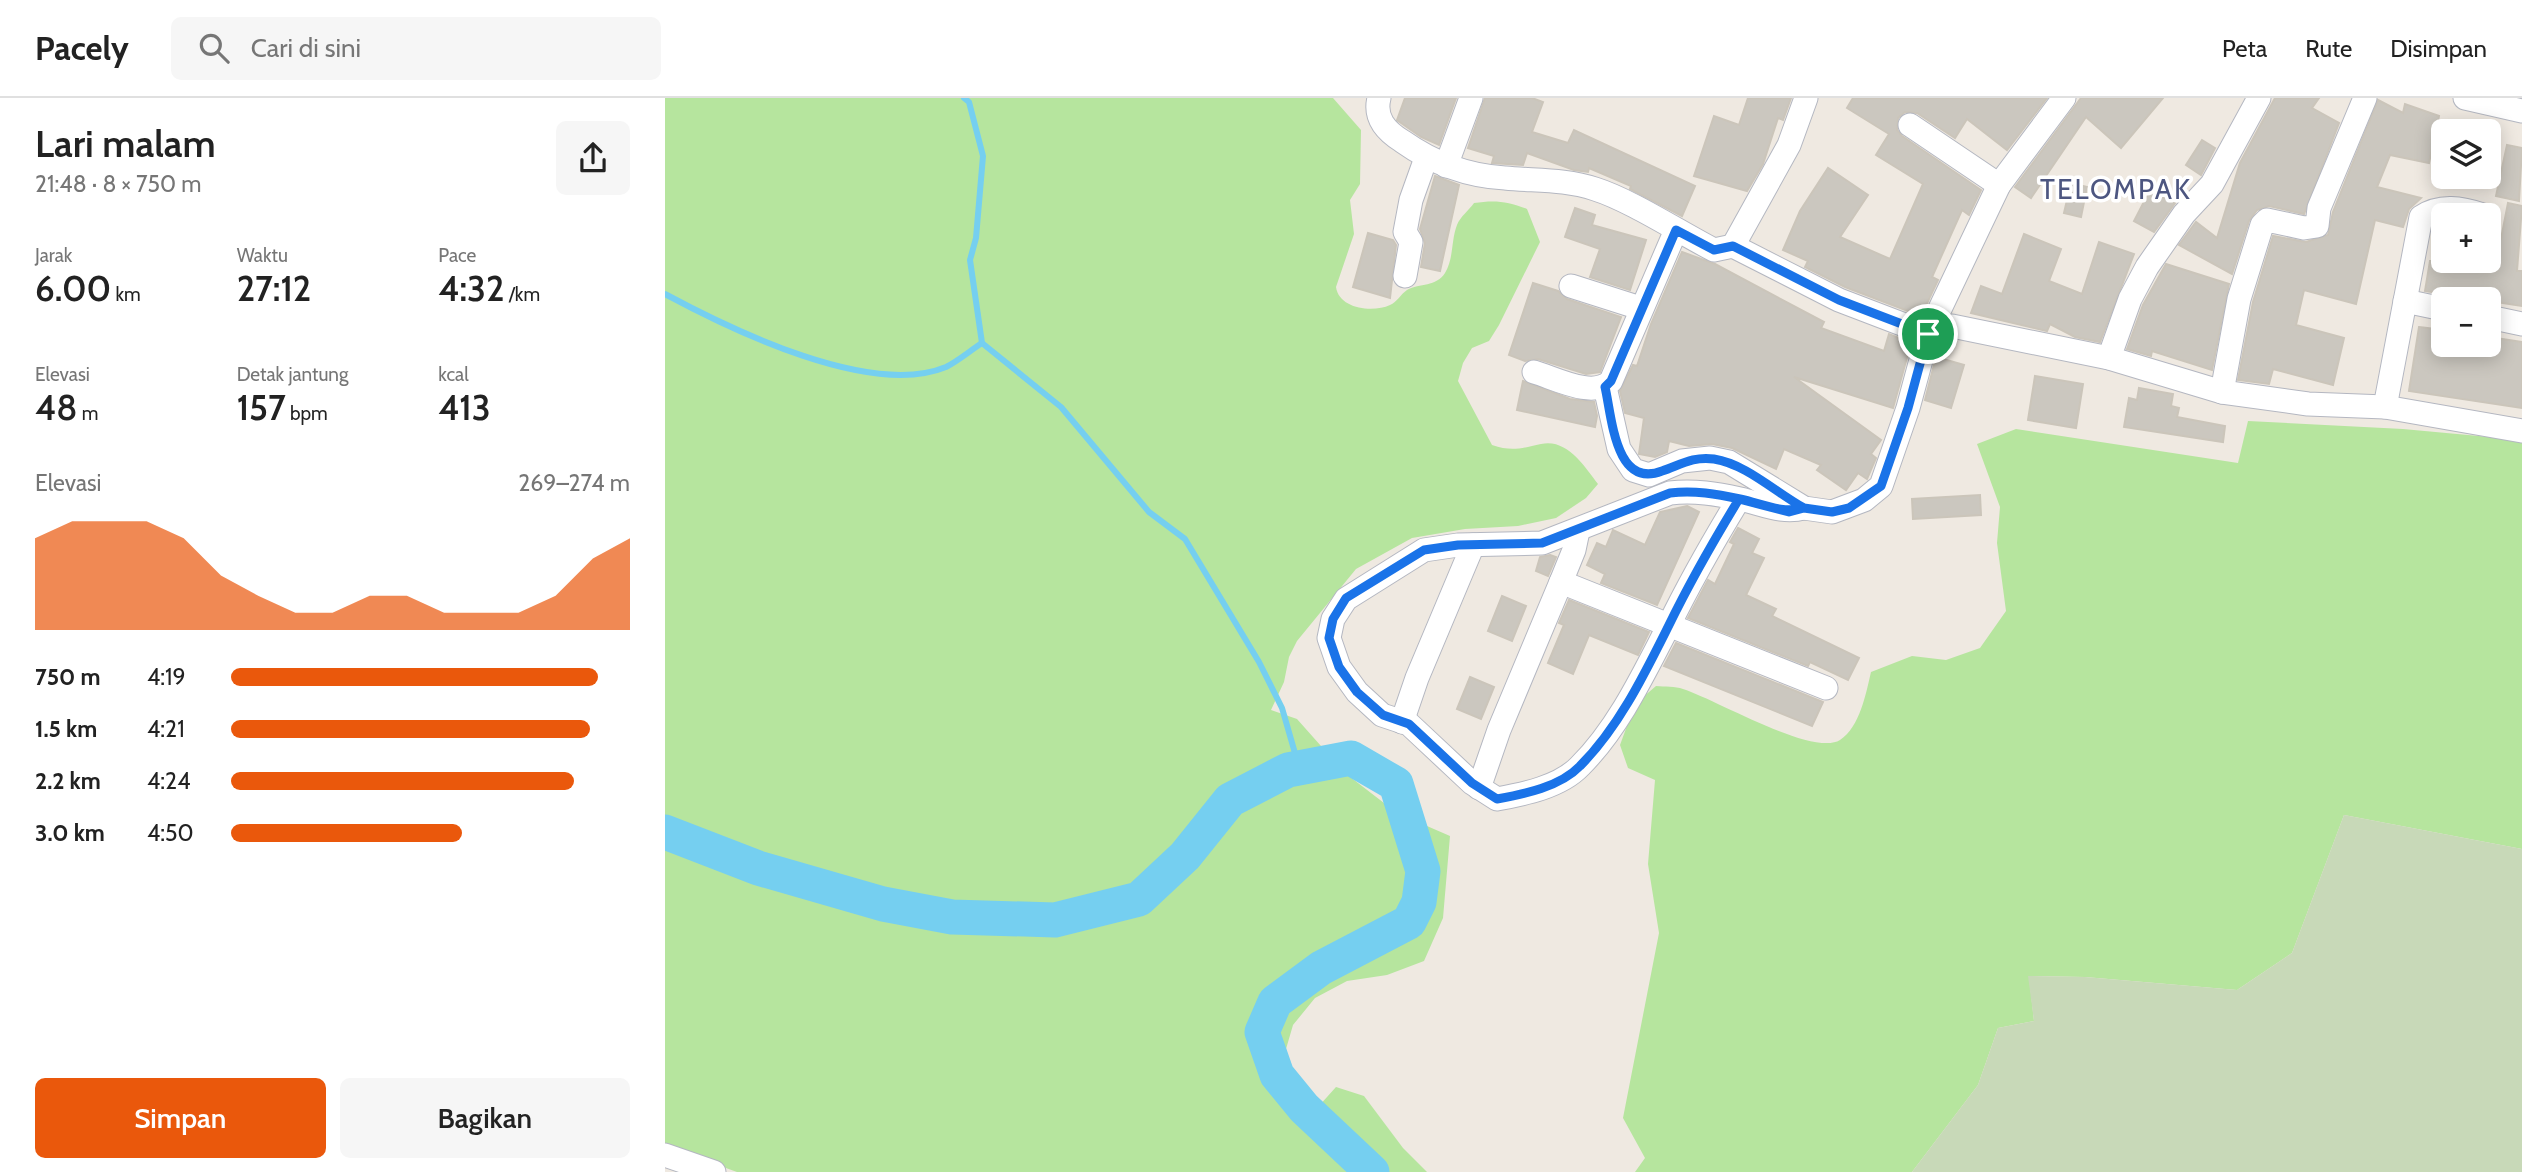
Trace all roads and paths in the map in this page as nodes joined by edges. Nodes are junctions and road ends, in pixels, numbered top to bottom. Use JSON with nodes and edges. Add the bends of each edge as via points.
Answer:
{"nodes":[{"id":1,"x":1378,"y":98,"type":"edge"},
{"id":2,"x":1471,"y":98,"type":"edge"},
{"id":3,"x":1806,"y":98,"type":"edge"},
{"id":4,"x":2064,"y":98,"type":"edge"},
{"id":5,"x":2259,"y":98,"type":"edge"},
{"id":6,"x":2365,"y":98,"type":"edge"},
{"id":7,"x":2465,"y":98,"type":"edge"},
{"id":8,"x":2522,"y":111,"type":"edge"},
{"id":9,"x":1910,"y":125,"type":"dead end"},
{"id":10,"x":1436,"y":162,"type":"junction"},
{"id":11,"x":1999,"y":185,"type":"junction"},
{"id":12,"x":2431,"y":211,"type":"edge"},
{"id":13,"x":1676,"y":230,"type":"junction"},
{"id":14,"x":1733,"y":246,"type":"junction"},
{"id":15,"x":1405,"y":276,"type":"dead end"},
{"id":16,"x":1571,"y":285,"type":"dead end"},
{"id":17,"x":2405,"y":301,"type":"junction"},
{"id":18,"x":2431,"y":306,"type":"edge"},
{"id":19,"x":1640,"y":308,"type":"junction"},
{"id":20,"x":2501,"y":320,"type":"edge"},
{"id":21,"x":2522,"y":324,"type":"edge"},
{"id":22,"x":1928,"y":334,"type":"junction"},
{"id":23,"x":2109,"y":358,"type":"junction"},
{"id":24,"x":1534,"y":372,"type":"dead end"},
{"id":25,"x":1605,"y":387,"type":"junction"},
{"id":26,"x":2222,"y":391,"type":"junction"},
{"id":27,"x":2385,"y":407,"type":"junction"},
{"id":28,"x":2522,"y":431,"type":"edge"},
{"id":29,"x":1739,"y":499,"type":"junction"},
{"id":30,"x":1804,"y":508,"type":"junction"},
{"id":31,"x":1578,"y":531,"type":"junction"},
{"id":32,"x":1473,"y":545,"type":"junction"},
{"id":33,"x":1560,"y":582,"type":"junction"},
{"id":34,"x":1669,"y":625,"type":"junction"},
{"id":35,"x":1826,"y":688,"type":"dead end"},
{"id":36,"x":1402,"y":722,"type":"junction"},
{"id":37,"x":1479,"y":788,"type":"junction"},
{"id":38,"x":665,"y":1155,"type":"edge"},
{"id":39,"x":714,"y":1172,"type":"edge"}],
"edges":[{"from":1,"to":10,"type":"street","via":[[1381,123],[1389,132]]},
{"from":2,"to":10,"type":"street"},
{"from":3,"to":14,"type":"street","via":[[1789,145]]},
{"from":4,"to":11,"type":"street"},
{"from":5,"to":23,"type":"street","via":[[2212,184],[2184,214],[2147,267]]},
{"from":6,"to":26,"type":"street","via":[[2319,208],[2317,226],[2304,228],[2267,220],[2262,225],[2239,299]]},
{"from":7,"to":8,"type":"street"},
{"from":9,"to":11,"type":"street"},
{"from":10,"to":13,"type":"street","via":[[1505,178],[1551,179],[1596,189]]},
{"from":10,"to":15,"type":"street","via":[[1411,200],[1405,232],[1412,242]]},
{"from":11,"to":22,"type":"street"},
{"from":12,"to":17,"type":"street","via":[[2421,217]]},
{"from":13,"to":14,"type":"street","via":[[1714,250]]},
{"from":13,"to":19,"type":"street"},
{"from":14,"to":22,"type":"street","via":[[1839,300]]},
{"from":16,"to":19,"type":"street"},
{"from":17,"to":18,"type":"street"},
{"from":17,"to":27,"type":"street"},
{"from":19,"to":25,"type":"street"},
{"from":20,"to":21,"type":"street"},
{"from":22,"to":23,"type":"street","via":[[1952,326]]},
{"from":22,"to":30,"type":"street","via":[[1881,486],[1849,508],[1832,512]]},
{"from":23,"to":26,"type":"street"},
{"from":24,"to":25,"type":"street","via":[[1594,389]]},
{"from":25,"to":30,"type":"street","via":[[1619,449],[1633,470],[1649,475],[1682,461],[1710,458],[1729,462]]},
{"from":26,"to":27,"type":"street","via":[[2308,404]]},
{"from":27,"to":28,"type":"street"},
{"from":29,"to":30,"type":"street","via":[[1789,512]]},
{"from":29,"to":31,"type":"street","via":[[1690,490],[1670,493]]},
{"from":29,"to":34,"type":"street"},
{"from":31,"to":32,"type":"street","via":[[1542,543]]},
{"from":31,"to":33,"type":"street"},
{"from":32,"to":36,"type":"street"},
{"from":32,"to":36,"type":"street","via":[[1424,550],[1346,598],[1333,619],[1329,638],[1339,667],[1357,692],[1383,715]]},
{"from":33,"to":34,"type":"street"},
{"from":33,"to":37,"type":"street"},
{"from":34,"to":35,"type":"street"},
{"from":34,"to":37,"type":"street","via":[[1653,660],[1579,768],[1533,793],[1497,799]]},
{"from":36,"to":37,"type":"street"},
{"from":38,"to":39,"type":"street"}]}
